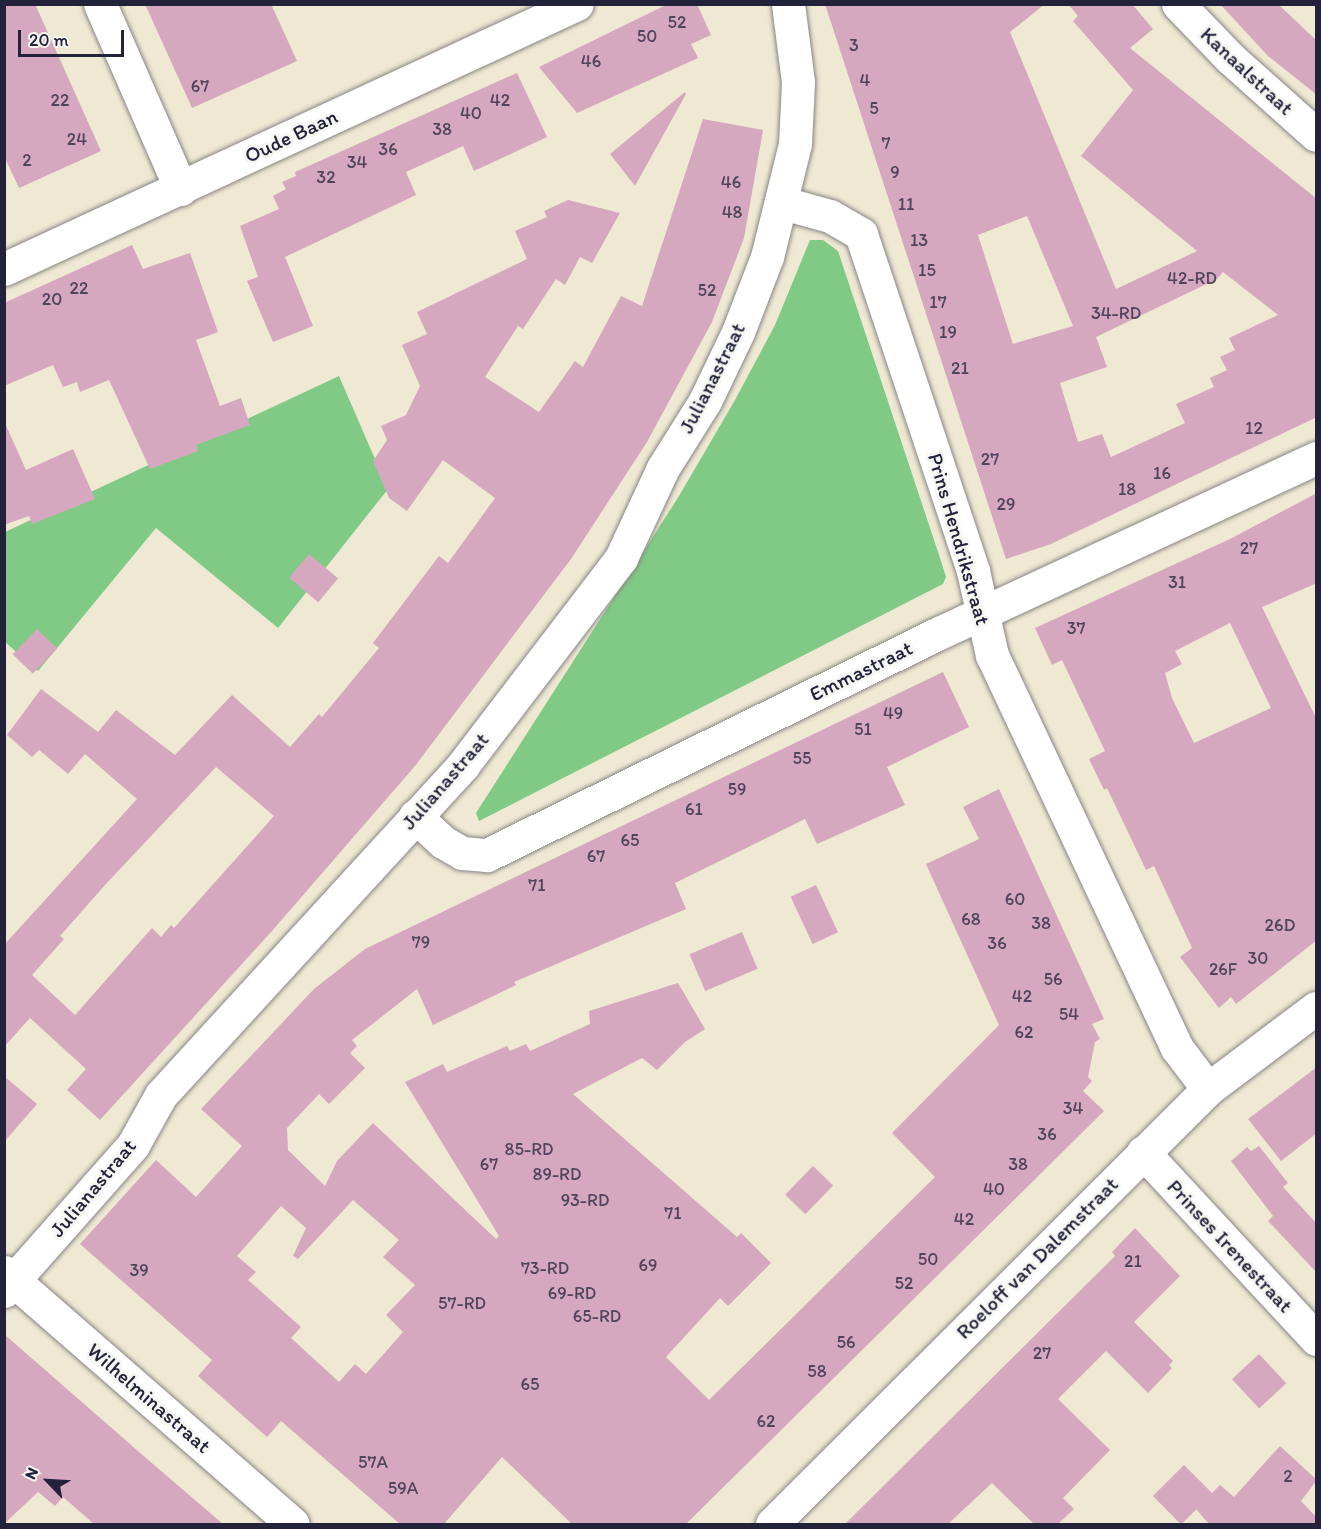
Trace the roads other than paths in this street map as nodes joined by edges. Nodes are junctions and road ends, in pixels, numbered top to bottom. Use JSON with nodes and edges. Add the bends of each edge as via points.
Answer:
{"nodes":[{"id":1,"x":100,"y":4,"type":"edge"},
{"id":2,"x":578,"y":4,"type":"edge"},
{"id":3,"x":788,"y":4,"type":"edge"},
{"id":4,"x":1178,"y":4,"type":"edge"},
{"id":5,"x":1317,"y":135,"type":"edge"},
{"id":6,"x":181,"y":189,"type":"junction"},
{"id":7,"x":783,"y":203,"type":"junction"},
{"id":8,"x":4,"y":269,"type":"edge"},
{"id":9,"x":1317,"y":458,"type":"edge"},
{"id":10,"x":982,"y":615,"type":"junction"},
{"id":11,"x":415,"y":816,"type":"junction"},
{"id":12,"x":1317,"y":1008,"type":"edge"},
{"id":13,"x":1208,"y":1089,"type":"junction"},
{"id":14,"x":1143,"y":1152,"type":"junction"},
{"id":15,"x":8,"y":1281,"type":"edge"},
{"id":16,"x":1317,"y":1339,"type":"edge"},
{"id":17,"x":293,"y":1524,"type":"edge"},
{"id":18,"x":772,"y":1524,"type":"edge"}],
"edges":[{"from":1,"to":6,"type":"street"},
{"from":2,"to":6,"type":"street","name":"Oude Baan"},
{"from":3,"to":7,"type":"street","via":[[798,82],[795,144]]},
{"from":4,"to":5,"type":"street","name":"Kanaalstraat","via":[[1230,58]]},
{"from":6,"to":8,"type":"street","name":"Oude Baan"},
{"from":7,"to":10,"type":"street","name":"Prins Hendrikstraat","via":[[830,216],[861,234],[973,571]]},
{"from":7,"to":11,"type":"street","name":"Julianastraat","via":[[738,332],[705,401],[663,468],[621,558],[463,765]]},
{"from":9,"to":10,"type":"street","name":"Emmastraat"},
{"from":10,"to":11,"type":"street","name":"Emmastraat","via":[[487,855],[462,853],[442,842]]},
{"from":10,"to":13,"type":"street","name":"Prins Hendrikstraat","via":[[992,655],[1177,1048]]},
{"from":11,"to":15,"type":"street","name":"Julianastraat","via":[[161,1095],[133,1144]]},
{"from":12,"to":13,"type":"street","name":"Roeloff van Dalemstraat"},
{"from":13,"to":14,"type":"street","name":"Roeloff van Dalemstraat"},
{"from":14,"to":16,"type":"street","name":"Prinses Irenestraat"},
{"from":14,"to":18,"type":"street","name":"Roeloff van Dalemstraat"},
{"from":15,"to":17,"type":"street","name":"Wilhelminastraat"}]}
